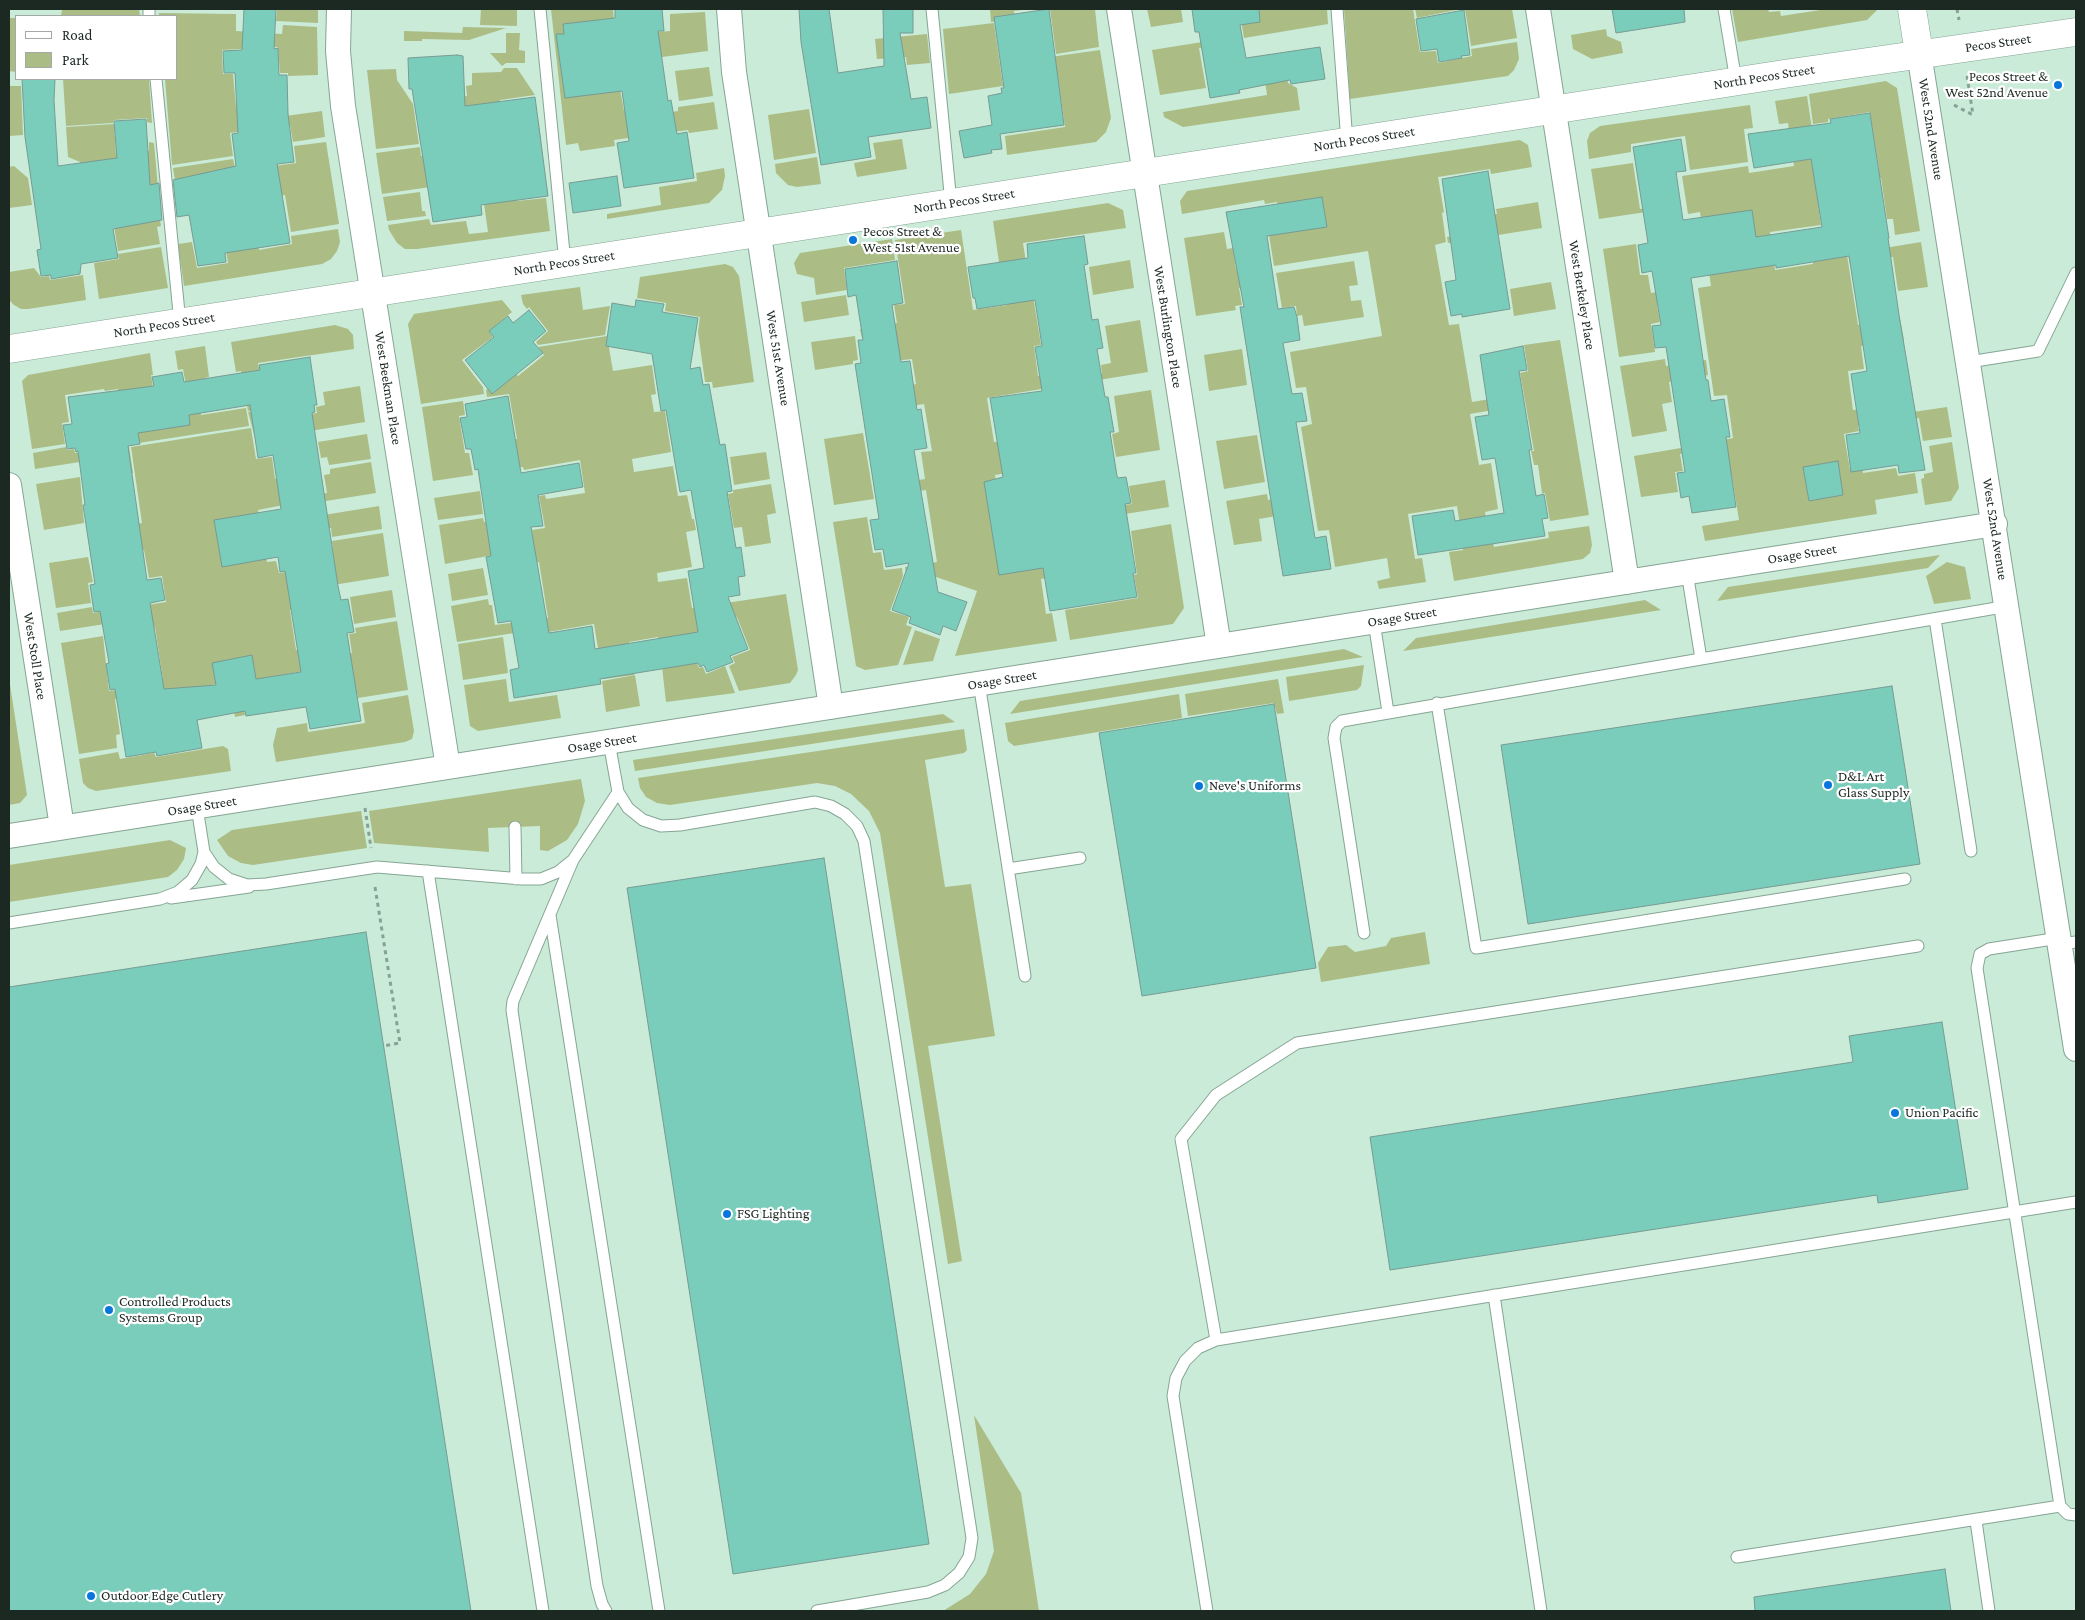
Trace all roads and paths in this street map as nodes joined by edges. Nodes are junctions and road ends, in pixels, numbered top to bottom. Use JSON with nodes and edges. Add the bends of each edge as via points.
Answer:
{"nodes":[{"id":1,"x":339,"y":9,"type":"edge"},
{"id":2,"x":540,"y":9,"type":"edge"},
{"id":3,"x":729,"y":9,"type":"edge"},
{"id":4,"x":932,"y":9,"type":"edge"},
{"id":5,"x":1119,"y":9,"type":"edge"},
{"id":6,"x":1337,"y":9,"type":"edge"},
{"id":7,"x":1538,"y":9,"type":"edge"},
{"id":8,"x":1724,"y":9,"type":"edge"},
{"id":9,"x":1912,"y":9,"type":"edge"},
{"id":10,"x":2076,"y":32,"type":"edge"},
{"id":11,"x":1919,"y":53,"type":"junction"},
{"id":12,"x":156,"y":80,"type":"edge"},
{"id":13,"x":1736,"y":82,"type":"junction"},
{"id":14,"x":1553,"y":110,"type":"junction"},
{"id":15,"x":1347,"y":142,"type":"junction"},
{"id":16,"x":1144,"y":173,"type":"junction"},
{"id":17,"x":951,"y":203,"type":"junction"},
{"id":18,"x":759,"y":233,"type":"junction"},
{"id":19,"x":565,"y":263,"type":"junction"},
{"id":20,"x":2076,"y":273,"type":"edge"},
{"id":21,"x":372,"y":293,"type":"junction"},
{"id":22,"x":180,"y":323,"type":"junction"},
{"id":23,"x":9,"y":349,"type":"edge"},
{"id":24,"x":1968,"y":362,"type":"junction"},
{"id":25,"x":9,"y":485,"type":"edge"},
{"id":26,"x":1995,"y":524,"type":"junction"},
{"id":27,"x":1688,"y":572,"type":"junction"},
{"id":28,"x":1628,"y":582,"type":"junction"},
{"id":29,"x":2008,"y":606,"type":"junction"},
{"id":30,"x":1935,"y":619,"type":"junction"},
{"id":31,"x":1374,"y":622,"type":"junction"},
{"id":32,"x":1219,"y":646,"type":"junction"},
{"id":33,"x":1701,"y":659,"type":"junction"},
{"id":34,"x":979,"y":683,"type":"junction"},
{"id":35,"x":1437,"y":703,"type":"junction"},
{"id":36,"x":831,"y":707,"type":"junction"},
{"id":37,"x":1388,"y":712,"type":"junction"},
{"id":38,"x":609,"y":742,"type":"junction"},
{"id":39,"x":448,"y":767,"type":"junction"},
{"id":40,"x":618,"y":792,"type":"junction"},
{"id":41,"x":197,"y":806,"type":"junction"},
{"id":42,"x":364,"y":807,"type":"dead end"},
{"id":43,"x":62,"y":827,"type":"junction"},
{"id":44,"x":515,"y":827,"type":"dead end"},
{"id":45,"x":9,"y":836,"type":"edge"},
{"id":46,"x":204,"y":852,"type":"junction"},
{"id":47,"x":1971,"y":852,"type":"dead end"},
{"id":48,"x":1080,"y":858,"type":"dead end"},
{"id":49,"x":573,"y":860,"type":"junction"},
{"id":50,"x":374,"y":868,"type":"junction"},
{"id":51,"x":1008,"y":869,"type":"junction"},
{"id":52,"x":428,"y":871,"type":"junction"},
{"id":53,"x":516,"y":879,"type":"junction"},
{"id":54,"x":1905,"y":880,"type":"dead end"},
{"id":55,"x":266,"y":884,"type":"junction"},
{"id":56,"x":160,"y":900,"type":"junction"},
{"id":57,"x":550,"y":915,"type":"junction"},
{"id":58,"x":9,"y":924,"type":"edge"},
{"id":59,"x":1364,"y":933,"type":"dead end"},
{"id":60,"x":2065,"y":941,"type":"edge"},
{"id":61,"x":1918,"y":946,"type":"dead end"},
{"id":62,"x":1025,"y":976,"type":"dead end"},
{"id":63,"x":383,"y":1046,"type":"dead end"},
{"id":64,"x":2076,"y":1050,"type":"edge"},
{"id":65,"x":2076,"y":1202,"type":"edge"},
{"id":66,"x":2014,"y":1212,"type":"junction"},
{"id":67,"x":1494,"y":1295,"type":"junction"},
{"id":68,"x":1216,"y":1340,"type":"junction"},
{"id":69,"x":2060,"y":1506,"type":"junction"},
{"id":70,"x":2076,"y":1515,"type":"edge"},
{"id":71,"x":1976,"y":1521,"type":"junction"},
{"id":72,"x":1737,"y":1557,"type":"dead end"},
{"id":73,"x":599,"y":1594,"type":"junction"},
{"id":74,"x":544,"y":1611,"type":"edge"},
{"id":75,"x":598,"y":1611,"type":"edge"},
{"id":76,"x":606,"y":1611,"type":"edge"},
{"id":77,"x":659,"y":1611,"type":"edge"},
{"id":78,"x":817,"y":1611,"type":"edge"},
{"id":79,"x":1208,"y":1611,"type":"edge"},
{"id":80,"x":1541,"y":1611,"type":"edge"},
{"id":81,"x":1989,"y":1611,"type":"edge"}],
"edges":[{"from":1,"to":21,"type":"street","name":"West Beekman Place","via":[[340,83]]},
{"from":2,"to":19,"type":"lane"},
{"from":3,"to":18,"type":"street","name":"West 51st Avenue","via":[[734,72]]},
{"from":4,"to":17,"type":"lane"},
{"from":5,"to":16,"type":"street","name":"West Burlington Place"},
{"from":6,"to":15,"type":"lane"},
{"from":7,"to":14,"type":"street","name":"West Berkeley Place"},
{"from":8,"to":13,"type":"lane"},
{"from":9,"to":11,"type":"main road","name":"West 52nd Avenue"},
{"from":10,"to":11,"type":"main road","name":"Pecos Street"},
{"from":11,"to":13,"type":"main road","name":"North Pecos Street"},
{"from":11,"to":24,"type":"street","name":"West 52nd Avenue"},
{"from":12,"to":22,"type":"lane"},
{"from":13,"to":14,"type":"main road","name":"North Pecos Street"},
{"from":14,"to":15,"type":"main road","name":"North Pecos Street"},
{"from":14,"to":28,"type":"street","name":"West Berkeley Place"},
{"from":15,"to":16,"type":"main road","name":"North Pecos Street"},
{"from":16,"to":17,"type":"main road","name":"North Pecos Street"},
{"from":16,"to":32,"type":"street","name":"West Burlington Place"},
{"from":17,"to":18,"type":"main road","name":"North Pecos Street"},
{"from":18,"to":19,"type":"main road","name":"North Pecos Street"},
{"from":18,"to":36,"type":"street","name":"West 51st Avenue"},
{"from":19,"to":21,"type":"main road","name":"North Pecos Street"},
{"from":20,"to":24,"type":"lane","via":[[2038,351]]},
{"from":21,"to":22,"type":"main road","name":"North Pecos Street"},
{"from":21,"to":39,"type":"street","name":"West Beekman Place"},
{"from":22,"to":23,"type":"main road","name":"North Pecos Street"},
{"from":24,"to":26,"type":"street","name":"West 52nd Avenue"},
{"from":25,"to":43,"type":"street","name":"West Stoll Place"},
{"from":26,"to":27,"type":"street","name":"Osage Street"},
{"from":26,"to":29,"type":"street","name":"West 52nd Avenue"},
{"from":27,"to":28,"type":"street","name":"Osage Street"},
{"from":27,"to":33,"type":"lane"},
{"from":28,"to":31,"type":"street","name":"Osage Street"},
{"from":29,"to":30,"type":"lane"},
{"from":29,"to":60,"type":"street","name":"West 52nd Avenue"},
{"from":30,"to":33,"type":"lane"},
{"from":30,"to":47,"type":"lane"},
{"from":31,"to":32,"type":"street","name":"Osage Street"},
{"from":31,"to":37,"type":"lane"},
{"from":32,"to":34,"type":"street","name":"Osage Street"},
{"from":33,"to":35,"type":"lane"},
{"from":34,"to":36,"type":"street","name":"Osage Street"},
{"from":34,"to":51,"type":"lane"},
{"from":35,"to":37,"type":"lane"},
{"from":35,"to":54,"type":"lane","via":[[1476,948]]},
{"from":36,"to":38,"type":"street","name":"Osage Street"},
{"from":37,"to":59,"type":"lane","via":[[1342,721],[1334,733]]},
{"from":38,"to":39,"type":"street","name":"Osage Street"},
{"from":38,"to":40,"type":"lane"},
{"from":39,"to":41,"type":"street","name":"Osage Street"},
{"from":40,"to":49,"type":"lane"},
{"from":40,"to":78,"type":"lane","via":[[628,808],[643,820],[661,826],[815,802],[846,814],[864,841],[972,1538],[969,1557],[959,1573],[945,1585],[928,1592]]},
{"from":41,"to":43,"type":"street","name":"Osage Street"},
{"from":41,"to":46,"type":"lane"},
{"from":42,"to":50,"type":"path"},
{"from":43,"to":45,"type":"street","name":"Osage Street"},
{"from":44,"to":53,"type":"lane"},
{"from":46,"to":55,"type":"lane","via":[[214,867],[229,879],[247,885]]},
{"from":46,"to":56,"type":"lane","via":[[192,880],[178,892]]},
{"from":48,"to":51,"type":"lane"},
{"from":49,"to":53,"type":"lane","via":[[558,872],[541,879]]},
{"from":49,"to":57,"type":"lane"},
{"from":50,"to":52,"type":"lane"},
{"from":50,"to":55,"type":"lane"},
{"from":50,"to":63,"type":"path","via":[[400,1043]]},
{"from":51,"to":62,"type":"lane"},
{"from":52,"to":53,"type":"lane"},
{"from":52,"to":74,"type":"lane"},
{"from":55,"to":56,"type":"lane"},
{"from":56,"to":58,"type":"lane"},
{"from":57,"to":73,"type":"lane","via":[[512,1010]]},
{"from":57,"to":77,"type":"lane"},
{"from":60,"to":64,"type":"street","name":"West 52nd Avenue"},
{"from":60,"to":66,"type":"lane","via":[[1989,949],[1980,954],[1977,963]]},
{"from":61,"to":68,"type":"lane","via":[[1297,1043],[1216,1095],[1181,1140]]},
{"from":65,"to":66,"type":"lane"},
{"from":66,"to":67,"type":"lane"},
{"from":66,"to":69,"type":"lane"},
{"from":67,"to":68,"type":"lane"},
{"from":67,"to":80,"type":"lane"},
{"from":68,"to":79,"type":"lane","via":[[1198,1348],[1185,1361],[1176,1378],[1173,1396]]},
{"from":69,"to":70,"type":"lane","via":[[2068,1514]]},
{"from":69,"to":71,"type":"lane"},
{"from":71,"to":72,"type":"lane"},
{"from":71,"to":81,"type":"lane"},
{"from":73,"to":75,"type":"lane"},
{"from":73,"to":76,"type":"lane"}]}
